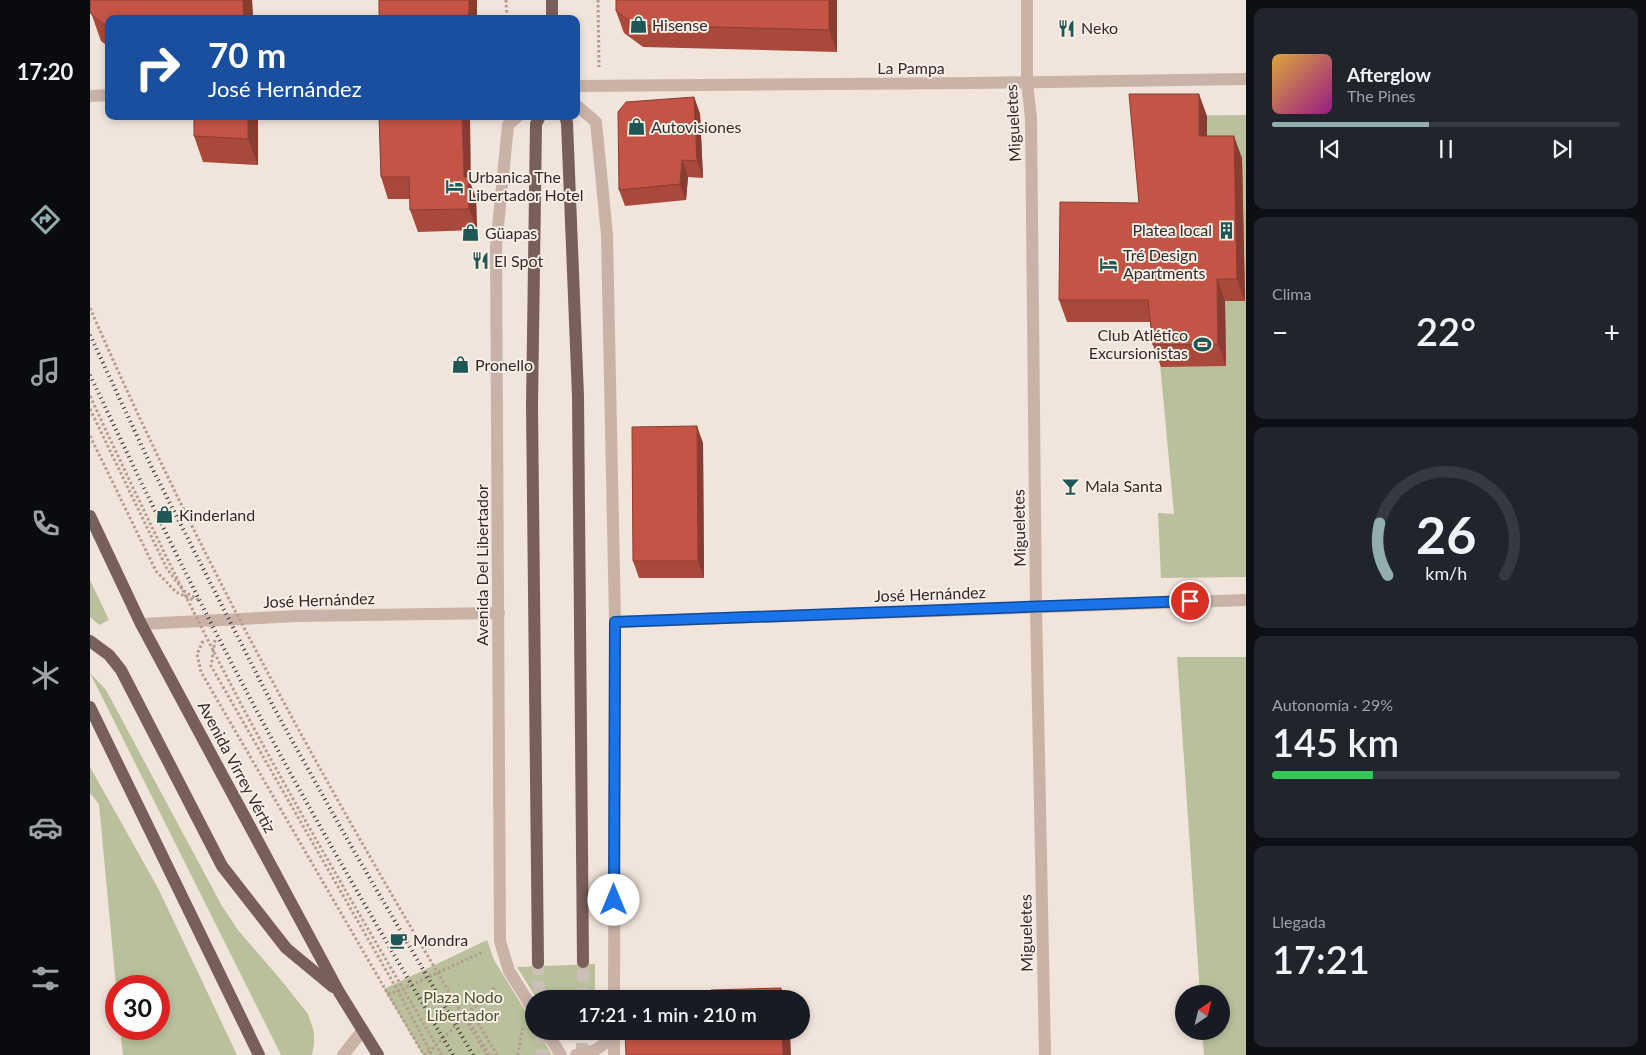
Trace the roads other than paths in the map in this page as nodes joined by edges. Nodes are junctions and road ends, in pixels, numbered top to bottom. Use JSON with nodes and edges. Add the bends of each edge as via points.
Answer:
{"nodes":[{"id":1,"x":552,"y":0,"type":"edge"},
{"id":2,"x":1027,"y":0,"type":"edge"},
{"id":3,"x":552,"y":15,"type":"edge"},
{"id":4,"x":1246,"y":79,"type":"edge"},
{"id":5,"x":1027,"y":82,"type":"junction"},
{"id":6,"x":580,"y":86,"type":"edge"},
{"id":7,"x":90,"y":95,"type":"edge"},
{"id":8,"x":105,"y":95,"type":"edge"},
{"id":9,"x":580,"y":109,"type":"edge"},
{"id":10,"x":514,"y":120,"type":"edge"},
{"id":11,"x":538,"y":120,"type":"edge"},
{"id":12,"x":566,"y":120,"type":"edge"},
{"id":13,"x":90,"y":516,"type":"edge"},
{"id":14,"x":1246,"y":600,"type":"edge"},
{"id":15,"x":1036,"y":607,"type":"junction"},
{"id":16,"x":499,"y":613,"type":"junction"},
{"id":17,"x":615,"y":622,"type":"junction"},
{"id":18,"x":141,"y":624,"type":"junction"},
{"id":19,"x":90,"y":641,"type":"edge"},
{"id":20,"x":90,"y":707,"type":"edge"},
{"id":21,"x":583,"y":962,"type":"tunnel mouth"},
{"id":22,"x":538,"y":963,"type":"tunnel mouth"},
{"id":23,"x":614,"y":990,"type":"edge"},
{"id":24,"x":339,"y":992,"type":"junction"},
{"id":25,"x":525,"y":997,"type":"edge"},
{"id":26,"x":363,"y":1030,"type":"junction"},
{"id":27,"x":551,"y":1040,"type":"edge"},
{"id":28,"x":608,"y":1040,"type":"edge"},
{"id":29,"x":614,"y":1040,"type":"edge"},
{"id":30,"x":558,"y":1051,"type":"edge"},
{"id":31,"x":259,"y":1055,"type":"edge"},
{"id":32,"x":343,"y":1055,"type":"edge"},
{"id":33,"x":378,"y":1055,"type":"edge"},
{"id":34,"x":575,"y":1055,"type":"edge"},
{"id":35,"x":614,"y":1055,"type":"edge"},
{"id":36,"x":1044,"y":1055,"type":"edge"}],
"edges":[{"from":1,"to":3,"type":"main road"},
{"from":2,"to":5,"type":"street","name":"Migueletes"},
{"from":4,"to":5,"type":"street","name":"La Pampa"},
{"from":5,"to":6,"type":"street","name":"La Pampa"},
{"from":5,"to":15,"type":"street","name":"Migueletes","via":[[1031,118]]},
{"from":7,"to":8,"type":"street"},
{"from":9,"to":17,"type":"street","via":[[596,122],[607,235]]},
{"from":10,"to":16,"type":"street","name":"Avenida Del Libertador","via":[[508,125],[496,247]]},
{"from":11,"to":22,"type":"main road","via":[[532,406]]},
{"from":12,"to":21,"type":"main road","via":[[578,396]]},
{"from":13,"to":18,"type":"main road","name":"Avenida Virrey Vértiz"},
{"from":14,"to":15,"type":"street","name":"José Hernández"},
{"from":15,"to":17,"type":"street","name":"José Hernández"},
{"from":15,"to":36,"type":"street","name":"Migueletes"},
{"from":16,"to":18,"type":"street","name":"José Hernández","via":[[298,616]]},
{"from":16,"to":25,"type":"street","name":"Avenida Del Libertador","via":[[500,941],[509,971]]},
{"from":17,"to":23,"type":"street"},
{"from":18,"to":24,"type":"main road","name":"Avenida Virrey Vértiz"},
{"from":19,"to":24,"type":"main road","via":[[109,655],[121,670],[222,866],[286,948]]},
{"from":20,"to":31,"type":"main road"},
{"from":24,"to":26,"type":"main road","name":"Avenida Virrey Vértiz"},
{"from":26,"to":32,"type":"street"},
{"from":26,"to":33,"type":"main road"},
{"from":27,"to":30,"type":"street"},
{"from":28,"to":34,"type":"street","via":[[600,1049]]},
{"from":29,"to":35,"type":"street"},
{"from":30,"to":34,"type":"street"}]}
